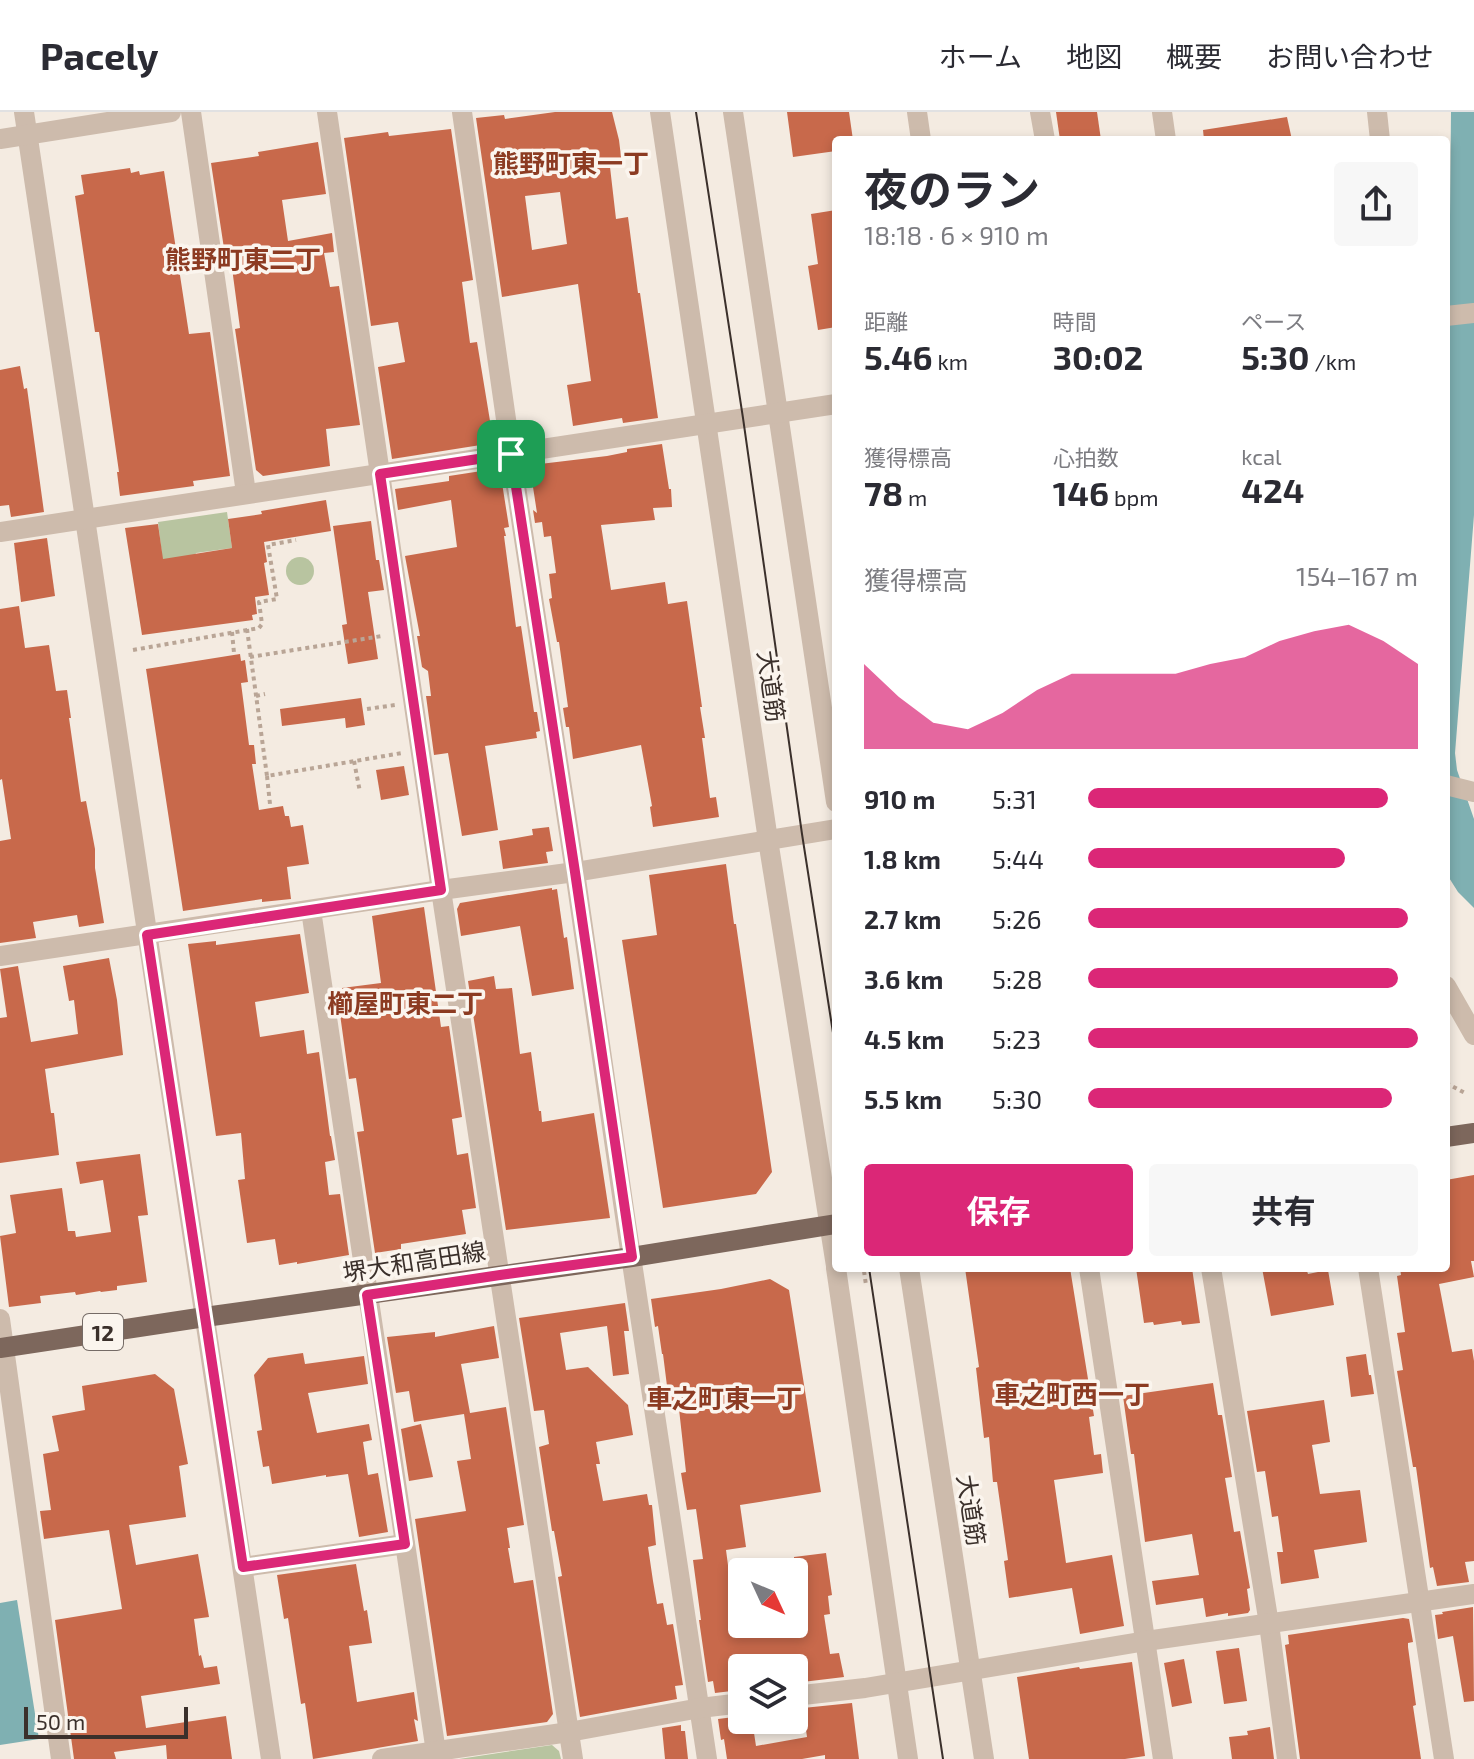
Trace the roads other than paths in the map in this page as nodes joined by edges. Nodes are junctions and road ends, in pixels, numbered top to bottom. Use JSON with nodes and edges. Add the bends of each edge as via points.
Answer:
{"nodes":[{"id":1,"x":24,"y":112,"type":"edge"},
{"id":2,"x":171,"y":112,"type":"edge"},
{"id":3,"x":191,"y":112,"type":"edge"},
{"id":4,"x":327,"y":112,"type":"edge"},
{"id":5,"x":462,"y":112,"type":"edge"},
{"id":6,"x":660,"y":112,"type":"edge"},
{"id":7,"x":733,"y":112,"type":"edge"},
{"id":8,"x":1040,"y":112,"type":"edge"},
{"id":9,"x":1162,"y":112,"type":"edge"},
{"id":10,"x":1377,"y":112,"type":"edge"},
{"id":11,"x":26,"y":134,"type":"junction"},
{"id":12,"x":1044,"y":136,"type":"edge"},
{"id":13,"x":1165,"y":136,"type":"edge"},
{"id":14,"x":1380,"y":136,"type":"edge"},
{"id":15,"x":0,"y":139,"type":"edge"},
{"id":16,"x":1474,"y":313,"type":"edge"},
{"id":17,"x":1450,"y":316,"type":"edge"},
{"id":18,"x":832,"y":405,"type":"edge"},
{"id":19,"x":778,"y":413,"type":"junction"},
{"id":20,"x":707,"y":424,"type":"junction"},
{"id":21,"x":511,"y":454,"type":"junction"},
{"id":22,"x":380,"y":474,"type":"junction"},
{"id":23,"x":246,"y":493,"type":"junction"},
{"id":24,"x":84,"y":519,"type":"junction"},
{"id":25,"x":0,"y":532,"type":"edge"},
{"id":26,"x":832,"y":775,"type":"edge"},
{"id":27,"x":1450,"y":786,"type":"edge"},
{"id":28,"x":1474,"y":792,"type":"edge"},
{"id":29,"x":832,"y":830,"type":"edge"},
{"id":30,"x":768,"y":840,"type":"junction"},
{"id":31,"x":575,"y":872,"type":"junction"},
{"id":32,"x":441,"y":890,"type":"junction"},
{"id":33,"x":311,"y":910,"type":"junction"},
{"id":34,"x":147,"y":935,"type":"junction"},
{"id":35,"x":0,"y":956,"type":"edge"},
{"id":36,"x":1450,"y":993,"type":"edge"},
{"id":37,"x":1474,"y":1035,"type":"edge"},
{"id":38,"x":1474,"y":1133,"type":"edge"},
{"id":39,"x":1450,"y":1136,"type":"edge"},
{"id":40,"x":832,"y":1218,"type":"edge"},
{"id":41,"x":832,"y":1224,"type":"edge"},
{"id":42,"x":632,"y":1257,"type":"junction"},
{"id":43,"x":837,"y":1272,"type":"edge"},
{"id":44,"x":910,"y":1272,"type":"edge"},
{"id":45,"x":1090,"y":1272,"type":"edge"},
{"id":46,"x":1212,"y":1272,"type":"edge"},
{"id":47,"x":1369,"y":1272,"type":"edge"},
{"id":48,"x":500,"y":1275,"type":"junction"},
{"id":49,"x":367,"y":1295,"type":"junction"},
{"id":50,"x":205,"y":1317,"type":"junction"},
{"id":51,"x":0,"y":1319,"type":"edge"},
{"id":52,"x":2,"y":1348,"type":"edge"},
{"id":53,"x":405,"y":1544,"type":"junction"},
{"id":54,"x":243,"y":1567,"type":"junction"},
{"id":55,"x":1474,"y":1594,"type":"edge"},
{"id":56,"x":1420,"y":1602,"type":"junction"},
{"id":57,"x":1269,"y":1624,"type":"junction"},
{"id":58,"x":1146,"y":1641,"type":"junction"},
{"id":59,"x":971,"y":1671,"type":"junction"},
{"id":60,"x":896,"y":1683,"type":"junction"},
{"id":61,"x":808,"y":1694,"type":"edge"},
{"id":62,"x":728,"y":1705,"type":"edge"},
{"id":63,"x":700,"y":1708,"type":"junction"},
{"id":64,"x":569,"y":1732,"type":"junction"},
{"id":65,"x":436,"y":1755,"type":"edge"},
{"id":66,"x":61,"y":1759,"type":"edge"},
{"id":67,"x":271,"y":1759,"type":"edge"},
{"id":68,"x":382,"y":1759,"type":"edge"},
{"id":69,"x":573,"y":1759,"type":"edge"},
{"id":70,"x":707,"y":1759,"type":"edge"},
{"id":71,"x":908,"y":1759,"type":"edge"},
{"id":72,"x":984,"y":1759,"type":"edge"},
{"id":73,"x":1163,"y":1759,"type":"edge"},
{"id":74,"x":1287,"y":1759,"type":"edge"},
{"id":75,"x":1444,"y":1759,"type":"edge"}],
"edges":[{"from":1,"to":11,"type":"street"},
{"from":2,"to":11,"type":"street"},
{"from":3,"to":23,"type":"street"},
{"from":4,"to":22,"type":"street"},
{"from":5,"to":21,"type":"street"},
{"from":6,"to":20,"type":"street","name":"大道筋"},
{"from":7,"to":19,"type":"street","name":"大道筋"},
{"from":8,"to":12,"type":"street"},
{"from":9,"to":13,"type":"street"},
{"from":10,"to":14,"type":"street"},
{"from":11,"to":15,"type":"street"},
{"from":11,"to":24,"type":"street"},
{"from":16,"to":17,"type":"street"},
{"from":18,"to":19,"type":"street"},
{"from":19,"to":20,"type":"street"},
{"from":19,"to":26,"type":"street","name":"大道筋"},
{"from":20,"to":21,"type":"street"},
{"from":20,"to":30,"type":"street","name":"大道筋"},
{"from":21,"to":22,"type":"street"},
{"from":21,"to":31,"type":"street"},
{"from":22,"to":23,"type":"street"},
{"from":22,"to":32,"type":"street"},
{"from":23,"to":24,"type":"street"},
{"from":24,"to":25,"type":"street"},
{"from":24,"to":34,"type":"street"},
{"from":27,"to":28,"type":"street"},
{"from":29,"to":30,"type":"street"},
{"from":30,"to":31,"type":"street"},
{"from":30,"to":40,"type":"street","name":"大道筋"},
{"from":31,"to":32,"type":"street"},
{"from":31,"to":42,"type":"street"},
{"from":32,"to":33,"type":"street"},
{"from":32,"to":48,"type":"street"},
{"from":33,"to":34,"type":"street"},
{"from":33,"to":49,"type":"street"},
{"from":34,"to":35,"type":"street"},
{"from":34,"to":50,"type":"street"},
{"from":36,"to":37,"type":"street"},
{"from":38,"to":39,"type":"main road"},
{"from":41,"to":42,"type":"main road","name":"堺大和高田線","number":"12"},
{"from":42,"to":48,"type":"main road","name":"堺大和高田線","number":"12"},
{"from":42,"to":63,"type":"street"},
{"from":43,"to":60,"type":"street","name":"大道筋"},
{"from":44,"to":59,"type":"street","name":"大道筋"},
{"from":45,"to":58,"type":"street"},
{"from":46,"to":57,"type":"street"},
{"from":47,"to":56,"type":"street"},
{"from":48,"to":49,"type":"main road","name":"堺大和高田線","number":"12"},
{"from":48,"to":64,"type":"street"},
{"from":49,"to":50,"type":"main road","name":"堺大和高田線","number":"12"},
{"from":49,"to":53,"type":"street"},
{"from":50,"to":52,"type":"main road","name":"堺大和高田線","number":"12"},
{"from":50,"to":54,"type":"street"},
{"from":51,"to":52,"type":"street"},
{"from":52,"to":66,"type":"street"},
{"from":53,"to":54,"type":"street"},
{"from":53,"to":65,"type":"street"},
{"from":54,"to":67,"type":"street"},
{"from":55,"to":56,"type":"street"},
{"from":56,"to":57,"type":"street"},
{"from":56,"to":75,"type":"street"},
{"from":57,"to":58,"type":"street"},
{"from":57,"to":74,"type":"street"},
{"from":58,"to":59,"type":"street"},
{"from":58,"to":73,"type":"street"},
{"from":59,"to":60,"type":"street"},
{"from":59,"to":72,"type":"street","name":"大道筋"},
{"from":60,"to":61,"type":"street"},
{"from":60,"to":71,"type":"street","name":"大道筋"},
{"from":62,"to":63,"type":"street"},
{"from":63,"to":64,"type":"street"},
{"from":63,"to":70,"type":"street"},
{"from":64,"to":65,"type":"street"},
{"from":64,"to":69,"type":"street"},
{"from":65,"to":68,"type":"street"}]}
